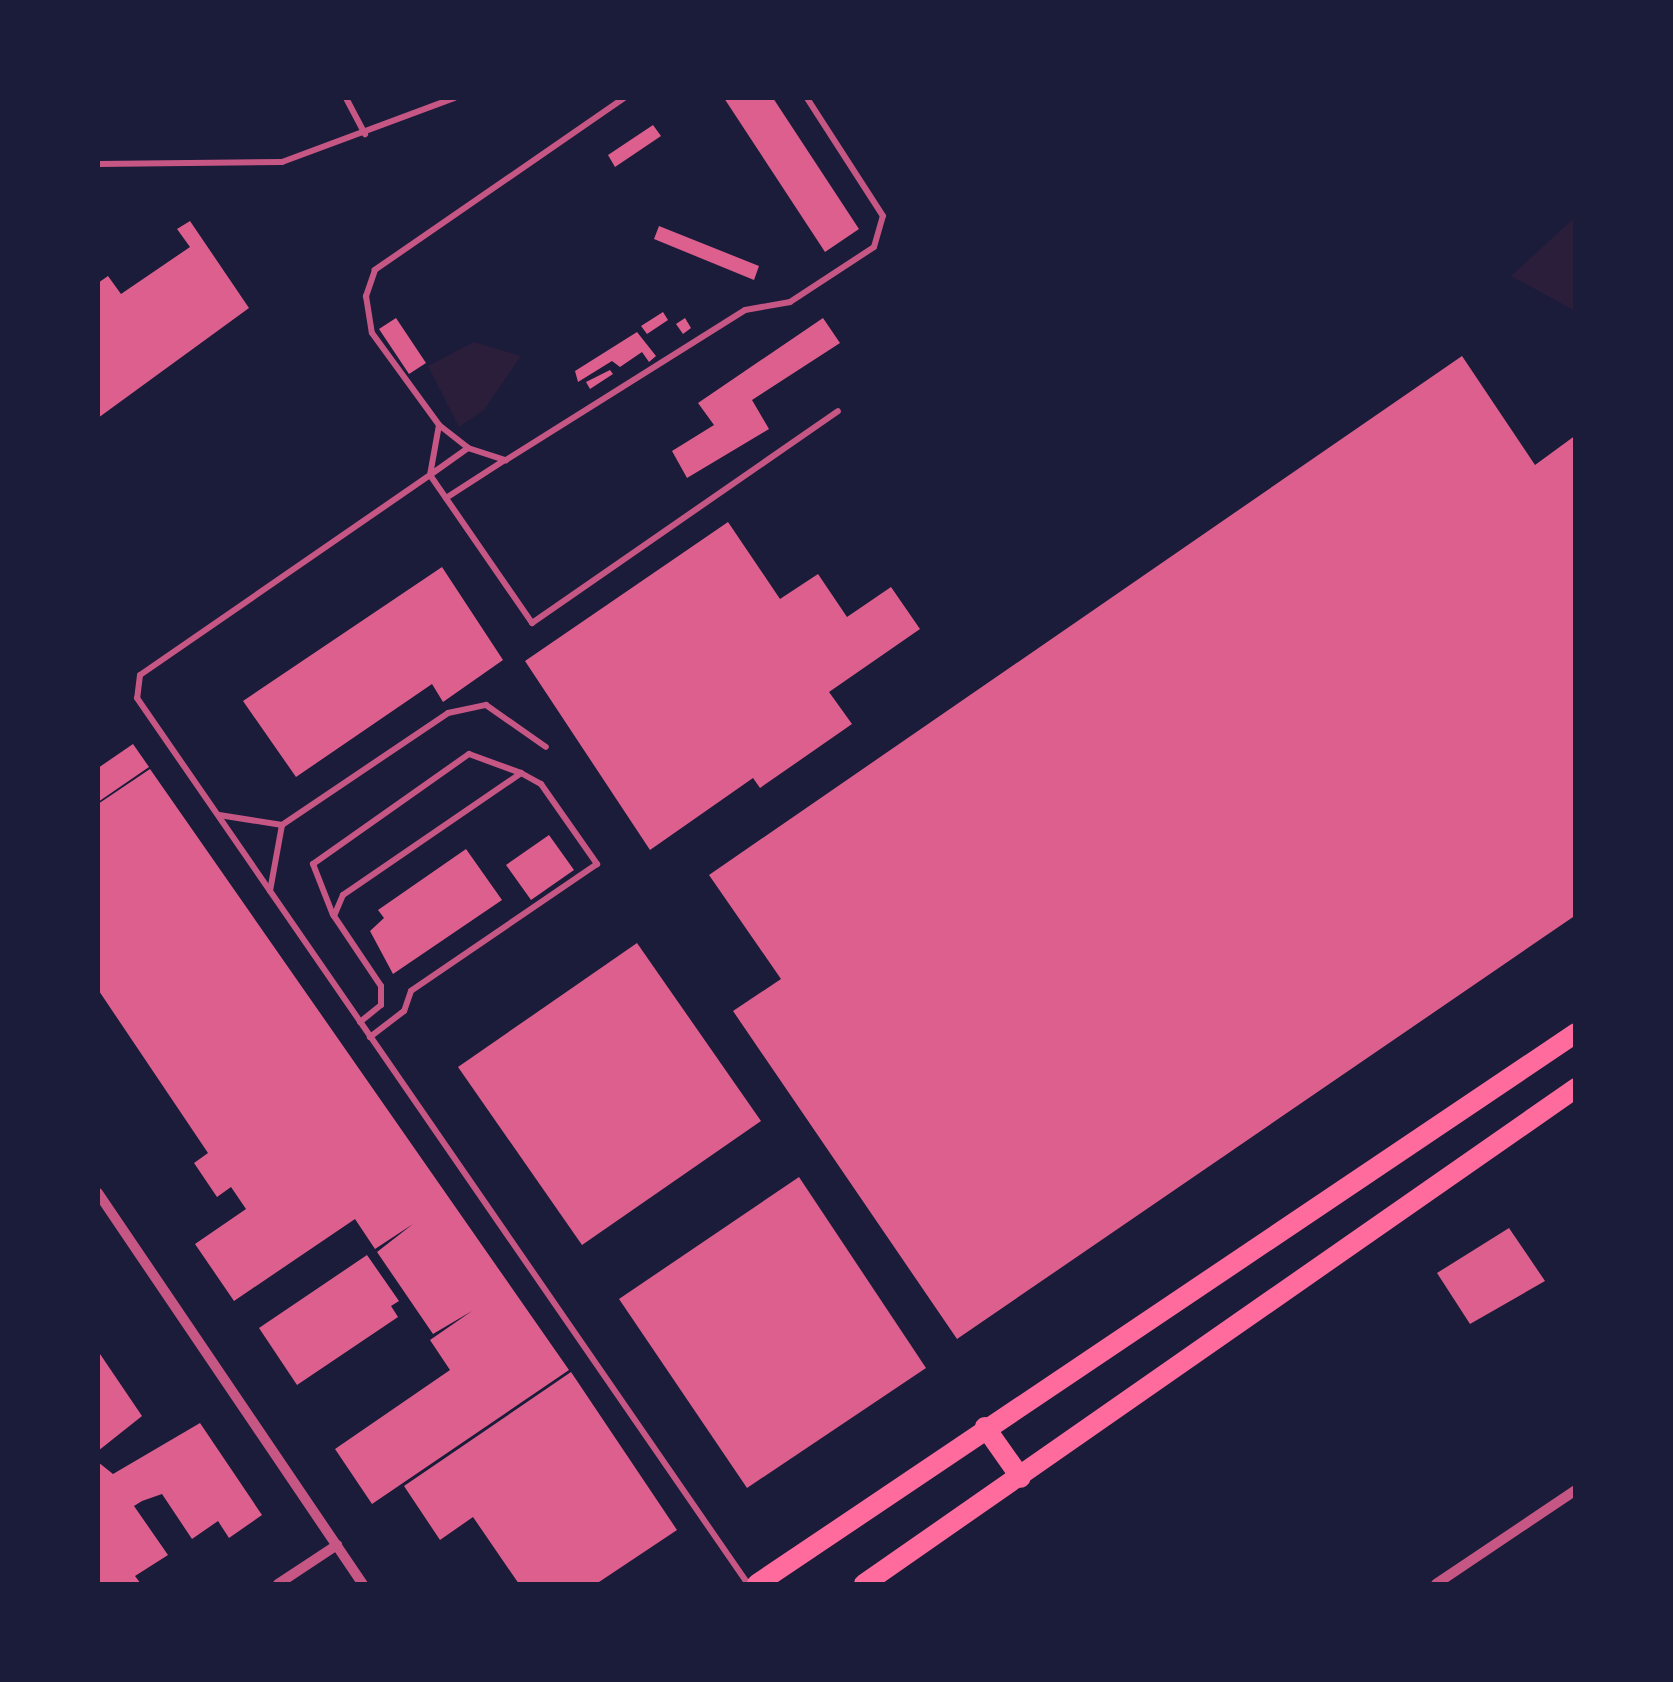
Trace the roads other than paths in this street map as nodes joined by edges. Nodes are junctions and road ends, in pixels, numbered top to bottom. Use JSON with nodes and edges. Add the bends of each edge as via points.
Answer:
{"nodes":[{"id":1,"x":346,"y":98,"type":"edge"},
{"id":2,"x":454,"y":98,"type":"edge"},
{"id":3,"x":624,"y":98,"type":"edge"},
{"id":4,"x":808,"y":98,"type":"edge"},
{"id":5,"x":365,"y":134,"type":"junction"},
{"id":6,"x":98,"y":164,"type":"edge"},
{"id":7,"x":838,"y":410,"type":"dead end"},
{"id":8,"x":439,"y":425,"type":"junction"},
{"id":9,"x":468,"y":448,"type":"junction"},
{"id":10,"x":506,"y":460,"type":"junction"},
{"id":11,"x":430,"y":475,"type":"junction"},
{"id":12,"x":446,"y":498,"type":"junction"},
{"id":13,"x":546,"y":747,"type":"dead end"},
{"id":14,"x":521,"y":773,"type":"junction"},
{"id":15,"x":217,"y":814,"type":"junction"},
{"id":16,"x":282,"y":824,"type":"junction"},
{"id":17,"x":270,"y":891,"type":"junction"},
{"id":18,"x":334,"y":916,"type":"junction"},
{"id":19,"x":360,"y":1022,"type":"junction"},
{"id":20,"x":1576,"y":1032,"type":"edge"},
{"id":21,"x":370,"y":1037,"type":"junction"},
{"id":22,"x":1576,"y":1088,"type":"edge"},
{"id":23,"x":98,"y":1193,"type":"edge"},
{"id":24,"x":985,"y":1427,"type":"junction"},
{"id":25,"x":1021,"y":1478,"type":"junction"},
{"id":26,"x":1576,"y":1490,"type":"edge"},
{"id":27,"x":337,"y":1545,"type":"junction"},
{"id":28,"x":278,"y":1584,"type":"edge"},
{"id":29,"x":363,"y":1584,"type":"edge"},
{"id":30,"x":748,"y":1584,"type":"edge"},
{"id":31,"x":758,"y":1584,"type":"edge"},
{"id":32,"x":864,"y":1584,"type":"edge"},
{"id":33,"x":1436,"y":1584,"type":"edge"}],
"edges":[{"from":1,"to":5,"type":"lane"},
{"from":2,"to":5,"type":"lane"},
{"from":3,"to":8,"type":"lane","via":[[375,270],[366,296],[372,333]]},
{"from":4,"to":10,"type":"lane","via":[[883,216],[874,247],[790,302],[745,310]]},
{"from":5,"to":6,"type":"lane","via":[[282,162]]},
{"from":7,"to":12,"type":"lane","via":[[532,623]]},
{"from":8,"to":9,"type":"lane"},
{"from":8,"to":11,"type":"lane"},
{"from":9,"to":10,"type":"lane"},
{"from":9,"to":11,"type":"lane"},
{"from":10,"to":12,"type":"lane"},
{"from":11,"to":12,"type":"lane"},
{"from":11,"to":15,"type":"lane","via":[[140,675],[138,698]]},
{"from":13,"to":16,"type":"lane","via":[[486,705],[448,713]]},
{"from":14,"to":18,"type":"lane","via":[[344,895]]},
{"from":14,"to":18,"type":"lane","via":[[468,754],[313,864]]},
{"from":14,"to":21,"type":"lane","via":[[542,784],[597,864],[411,991],[404,1012]]},
{"from":15,"to":16,"type":"lane"},
{"from":15,"to":17,"type":"lane"},
{"from":16,"to":17,"type":"lane"},
{"from":17,"to":19,"type":"lane"},
{"from":18,"to":19,"type":"lane","via":[[380,986],[380,1005]]},
{"from":19,"to":21,"type":"lane"},
{"from":20,"to":24,"type":"main road"},
{"from":21,"to":30,"type":"lane"},
{"from":22,"to":25,"type":"main road"},
{"from":23,"to":27,"type":"street"},
{"from":24,"to":25,"type":"main road"},
{"from":24,"to":31,"type":"main road"},
{"from":25,"to":32,"type":"main road"},
{"from":26,"to":33,"type":"street"},
{"from":27,"to":28,"type":"street"},
{"from":27,"to":29,"type":"street"}]}
